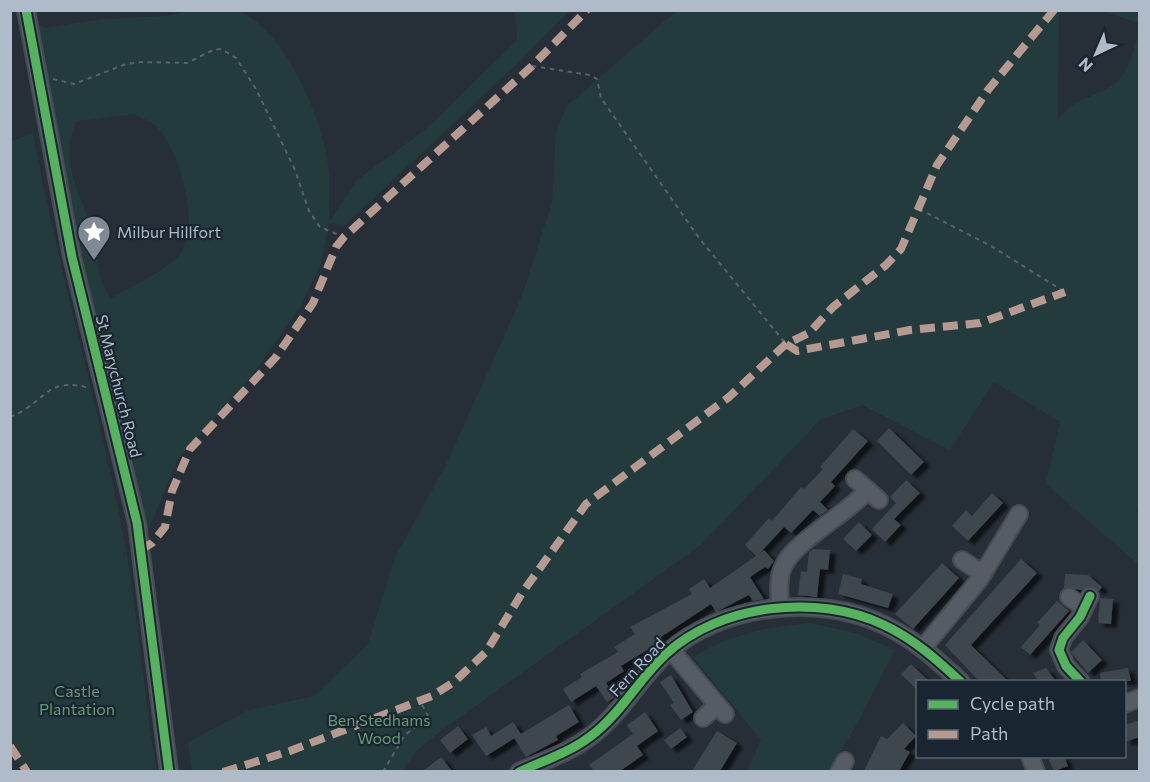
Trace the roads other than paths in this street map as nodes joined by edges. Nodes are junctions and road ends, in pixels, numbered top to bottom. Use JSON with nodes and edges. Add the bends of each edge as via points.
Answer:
{"nodes":[{"id":1,"x":26,"y":10,"type":"edge"},
{"id":2,"x":855,"y":479,"type":"dead end"},
{"id":3,"x":1019,"y":514,"type":"dead end"},
{"id":4,"x":962,"y":560,"type":"dead end"},
{"id":5,"x":983,"y":574,"type":"junction"},
{"id":6,"x":1069,"y":597,"type":"dead end"},
{"id":7,"x":780,"y":608,"type":"junction"},
{"id":8,"x":923,"y":648,"type":"junction"},
{"id":9,"x":671,"y":650,"type":"junction"},
{"id":10,"x":960,"y":680,"type":"edge"},
{"id":11,"x":1080,"y":680,"type":"edge"},
{"id":12,"x":1140,"y":698,"type":"edge"},
{"id":13,"x":1126,"y":704,"type":"edge"},
{"id":14,"x":704,"y":718,"type":"dead end"},
{"id":15,"x":169,"y":771,"type":"edge"},
{"id":16,"x":519,"y":771,"type":"edge"}],
"edges":[{"from":1,"to":15,"type":"street","name":"St Marychurch Road","via":[[72,257],[137,523]]},
{"from":2,"to":7,"type":"street","via":[[873,495],[789,556],[779,579]]},
{"from":3,"to":5,"type":"street"},
{"from":4,"to":5,"type":"street"},
{"from":5,"to":8,"type":"street"},
{"from":6,"to":11,"type":"street","via":[[1087,602],[1059,650],[1066,666]]},
{"from":7,"to":8,"type":"street","name":"Fern Road","via":[[824,608],[854,614],[882,624]]},
{"from":7,"to":9,"type":"street","name":"Fern Road","via":[[736,616]]},
{"from":8,"to":10,"type":"street","name":"Fern Road"},
{"from":9,"to":14,"type":"street","via":[[721,710]]},
{"from":9,"to":16,"type":"street","name":"Fern Road","via":[[596,732],[572,750]]},
{"from":12,"to":13,"type":"street"}]}
